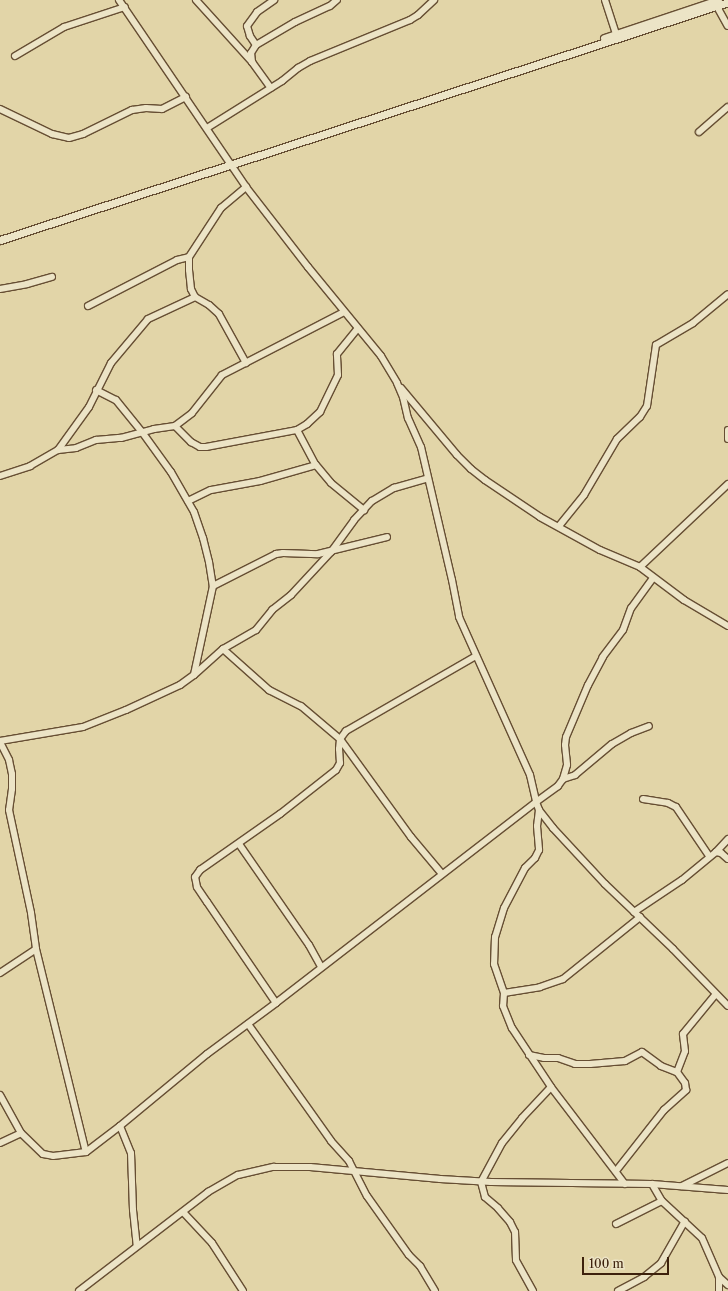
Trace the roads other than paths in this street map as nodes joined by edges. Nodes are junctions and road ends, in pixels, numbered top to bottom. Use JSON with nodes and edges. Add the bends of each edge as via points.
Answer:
{"nodes":[{"id":1,"x":119,"y":0,"type":"edge"},
{"id":2,"x":196,"y":0,"type":"edge"},
{"id":3,"x":274,"y":0,"type":"edge"},
{"id":4,"x":337,"y":0,"type":"edge"},
{"id":5,"x":434,"y":0,"type":"edge"},
{"id":6,"x":605,"y":0,"type":"edge"},
{"id":7,"x":716,"y":2,"type":"edge"},
{"id":8,"x":728,"y":2,"type":"edge"},
{"id":9,"x":125,"y":7,"type":"junction"},
{"id":10,"x":728,"y":26,"type":"edge"},
{"id":11,"x":617,"y":36,"type":"junction"},
{"id":12,"x":256,"y":45,"type":"junction"},
{"id":13,"x":15,"y":56,"type":"dead end"},
{"id":14,"x":252,"y":62,"type":"junction"},
{"id":15,"x":271,"y":88,"type":"junction"},
{"id":16,"x":186,"y":97,"type":"junction"},
{"id":17,"x":728,"y":107,"type":"edge"},
{"id":18,"x":0,"y":109,"type":"edge"},
{"id":19,"x":207,"y":128,"type":"junction"},
{"id":20,"x":699,"y":132,"type":"dead end"},
{"id":21,"x":232,"y":165,"type":"junction"},
{"id":22,"x":246,"y":187,"type":"junction"},
{"id":23,"x":0,"y":240,"type":"edge"},
{"id":24,"x":189,"y":257,"type":"junction"},
{"id":25,"x":52,"y":277,"type":"dead end"},
{"id":26,"x":0,"y":289,"type":"edge"},
{"id":27,"x":728,"y":294,"type":"edge"},
{"id":28,"x":195,"y":297,"type":"junction"},
{"id":29,"x":88,"y":306,"type":"dead end"},
{"id":30,"x":344,"y":312,"type":"junction"},
{"id":31,"x":358,"y":328,"type":"junction"},
{"id":32,"x":246,"y":363,"type":"junction"},
{"id":33,"x":397,"y":384,"type":"junction"},
{"id":34,"x":96,"y":390,"type":"junction"},
{"id":35,"x":176,"y":426,"type":"junction"},
{"id":36,"x":297,"y":430,"type":"junction"},
{"id":37,"x":728,"y":430,"type":"edge"},
{"id":38,"x":142,"y":432,"type":"junction"},
{"id":39,"x":728,"y":439,"type":"edge"},
{"id":40,"x":58,"y":450,"type":"junction"},
{"id":41,"x":316,"y":465,"type":"junction"},
{"id":42,"x":0,"y":476,"type":"edge"},
{"id":43,"x":428,"y":478,"type":"junction"},
{"id":44,"x":728,"y":484,"type":"edge"},
{"id":45,"x":188,"y":501,"type":"junction"},
{"id":46,"x":364,"y":510,"type":"junction"},
{"id":47,"x":559,"y":526,"type":"junction"},
{"id":48,"x":386,"y":537,"type":"dead end"},
{"id":49,"x":331,"y":552,"type":"junction"},
{"id":50,"x":640,"y":567,"type":"junction"},
{"id":51,"x":653,"y":578,"type":"junction"},
{"id":52,"x":213,"y":586,"type":"junction"},
{"id":53,"x":728,"y":626,"type":"edge"},
{"id":54,"x":223,"y":649,"type":"junction"},
{"id":55,"x":476,"y":656,"type":"junction"},
{"id":56,"x":194,"y":675,"type":"junction"},
{"id":57,"x":649,"y":726,"type":"dead end"},
{"id":58,"x":340,"y":739,"type":"junction"},
{"id":59,"x":0,"y":742,"type":"edge"},
{"id":60,"x":563,"y":779,"type":"junction"},
{"id":61,"x":643,"y":799,"type":"dead end"},
{"id":62,"x":536,"y":802,"type":"junction"},
{"id":63,"x":539,"y":810,"type":"junction"},
{"id":64,"x":728,"y":839,"type":"edge"},
{"id":65,"x":239,"y":844,"type":"junction"},
{"id":66,"x":716,"y":852,"type":"junction"},
{"id":67,"x":709,"y":856,"type":"junction"},
{"id":68,"x":728,"y":859,"type":"edge"},
{"id":69,"x":442,"y":874,"type":"junction"},
{"id":70,"x":634,"y":912,"type":"junction"},
{"id":71,"x":640,"y":917,"type":"junction"},
{"id":72,"x":36,"y":950,"type":"junction"},
{"id":73,"x":321,"y":967,"type":"junction"},
{"id":74,"x":0,"y":973,"type":"edge"},
{"id":75,"x":504,"y":993,"type":"junction"},
{"id":76,"x":715,"y":995,"type":"junction"},
{"id":77,"x":276,"y":1003,"type":"junction"},
{"id":78,"x":728,"y":1006,"type":"edge"},
{"id":79,"x":248,"y":1024,"type":"junction"},
{"id":80,"x":529,"y":1055,"type":"junction"},
{"id":81,"x":677,"y":1072,"type":"junction"},
{"id":82,"x":551,"y":1088,"type":"junction"},
{"id":83,"x":0,"y":1096,"type":"edge"},
{"id":84,"x":120,"y":1126,"type":"junction"},
{"id":85,"x":21,"y":1133,"type":"junction"},
{"id":86,"x":0,"y":1143,"type":"edge"},
{"id":87,"x":86,"y":1152,"type":"junction"},
{"id":88,"x":728,"y":1162,"type":"edge"},
{"id":89,"x":616,"y":1171,"type":"junction"},
{"id":90,"x":356,"y":1172,"type":"junction"},
{"id":91,"x":481,"y":1182,"type":"junction"},
{"id":92,"x":625,"y":1184,"type":"junction"},
{"id":93,"x":652,"y":1184,"type":"junction"},
{"id":94,"x":682,"y":1186,"type":"junction"},
{"id":95,"x":728,"y":1190,"type":"edge"},
{"id":96,"x":662,"y":1201,"type":"junction"},
{"id":97,"x":183,"y":1212,"type":"junction"},
{"id":98,"x":685,"y":1221,"type":"junction"},
{"id":99,"x":616,"y":1224,"type":"dead end"},
{"id":100,"x":137,"y":1246,"type":"junction"},
{"id":101,"x":719,"y":1277,"type":"junction"},
{"id":102,"x":728,"y":1286,"type":"edge"},
{"id":103,"x":79,"y":1291,"type":"edge"},
{"id":104,"x":242,"y":1291,"type":"edge"},
{"id":105,"x":434,"y":1291,"type":"edge"},
{"id":106,"x":533,"y":1291,"type":"edge"},
{"id":107,"x":618,"y":1291,"type":"edge"},
{"id":108,"x":719,"y":1291,"type":"edge"}],
"edges":[{"from":1,"to":9,"type":"street"},
{"from":2,"to":14,"type":"street"},
{"from":3,"to":12,"type":"street","via":[[257,12],[247,26]]},
{"from":4,"to":12,"type":"street"},
{"from":5,"to":15,"type":"street","via":[[410,20],[319,56]]},
{"from":6,"to":11,"type":"street"},
{"from":7,"to":8,"type":"street"},
{"from":7,"to":10,"type":"street"},
{"from":7,"to":11,"type":"street"},
{"from":9,"to":13,"type":"street","via":[[64,27]]},
{"from":9,"to":16,"type":"street"},
{"from":11,"to":21,"type":"street"},
{"from":12,"to":14,"type":"street","via":[[251,53]]},
{"from":14,"to":15,"type":"street"},
{"from":15,"to":19,"type":"street"},
{"from":16,"to":18,"type":"street","via":[[162,109],[132,110],[83,134],[69,138],[52,134]]},
{"from":16,"to":19,"type":"street"},
{"from":17,"to":20,"type":"street"},
{"from":19,"to":21,"type":"street"},
{"from":21,"to":22,"type":"street"},
{"from":21,"to":23,"type":"street"},
{"from":22,"to":24,"type":"street","via":[[221,208]]},
{"from":22,"to":30,"type":"street"},
{"from":24,"to":28,"type":"street","via":[[189,278]]},
{"from":24,"to":29,"type":"street","via":[[177,260]]},
{"from":25,"to":26,"type":"street"},
{"from":27,"to":47,"type":"street","via":[[692,323],[656,345],[647,406],[640,417],[617,439],[584,495]]},
{"from":28,"to":32,"type":"street","via":[[214,308],[219,314]]},
{"from":28,"to":34,"type":"street","via":[[148,319],[111,363]]},
{"from":30,"to":31,"type":"street"},
{"from":30,"to":32,"type":"street"},
{"from":31,"to":33,"type":"street","via":[[381,356]]},
{"from":31,"to":36,"type":"street","via":[[337,354],[338,375],[320,412]]},
{"from":32,"to":35,"type":"street","via":[[219,378],[192,414]]},
{"from":33,"to":43,"type":"street","via":[[421,447]]},
{"from":33,"to":47,"type":"street","via":[[471,469],[540,517]]},
{"from":34,"to":38,"type":"street","via":[[116,400]]},
{"from":34,"to":40,"type":"street","via":[[84,415]]},
{"from":35,"to":36,"type":"street","via":[[200,447],[219,446],[243,439]]},
{"from":35,"to":38,"type":"street"},
{"from":36,"to":41,"type":"street"},
{"from":37,"to":39,"type":"street"},
{"from":38,"to":40,"type":"street"},
{"from":38,"to":45,"type":"street"},
{"from":40,"to":42,"type":"street","via":[[30,466]]},
{"from":41,"to":45,"type":"street","via":[[260,481],[215,489]]},
{"from":41,"to":46,"type":"street","via":[[331,483]]},
{"from":43,"to":46,"type":"street","via":[[394,488],[377,497]]},
{"from":43,"to":55,"type":"street","via":[[457,611]]},
{"from":44,"to":50,"type":"street"},
{"from":45,"to":52,"type":"street","via":[[203,538]]},
{"from":46,"to":49,"type":"street"},
{"from":47,"to":50,"type":"street","via":[[600,550]]},
{"from":48,"to":49,"type":"street"},
{"from":49,"to":52,"type":"street","via":[[283,553],[269,556]]},
{"from":49,"to":54,"type":"street","via":[[291,595],[272,610],[256,630]]},
{"from":50,"to":51,"type":"street"},
{"from":51,"to":53,"type":"street"},
{"from":51,"to":60,"type":"street","via":[[631,608],[623,630],[603,657],[585,692],[566,737],[564,745],[567,765]]},
{"from":52,"to":56,"type":"street"},
{"from":54,"to":56,"type":"street"},
{"from":54,"to":58,"type":"street","via":[[269,690],[305,709]]},
{"from":55,"to":58,"type":"street","via":[[346,730]]},
{"from":55,"to":62,"type":"street","via":[[530,775]]},
{"from":56,"to":59,"type":"street","via":[[155,697],[83,727]]},
{"from":57,"to":60,"type":"street","via":[[612,744],[574,775]]},
{"from":58,"to":65,"type":"street","via":[[340,763],[336,770]]},
{"from":58,"to":69,"type":"street","via":[[411,837]]},
{"from":59,"to":72,"type":"street","via":[[9,760],[12,774],[9,810],[31,913]]},
{"from":60,"to":62,"type":"street"},
{"from":61,"to":67,"type":"street","via":[[668,803],[676,807]]},
{"from":62,"to":63,"type":"street"},
{"from":62,"to":69,"type":"street"},
{"from":63,"to":70,"type":"street","via":[[605,884]]},
{"from":63,"to":75,"type":"street","via":[[539,850],[519,879],[504,908],[495,938],[494,964]]},
{"from":64,"to":66,"type":"street"},
{"from":65,"to":73,"type":"street","via":[[309,945]]},
{"from":65,"to":77,"type":"street","via":[[200,870],[195,881],[206,902]]},
{"from":66,"to":67,"type":"street"},
{"from":66,"to":68,"type":"street"},
{"from":67,"to":70,"type":"street","via":[[682,880]]},
{"from":69,"to":73,"type":"street"},
{"from":70,"to":71,"type":"street"},
{"from":71,"to":75,"type":"street","via":[[563,979],[540,987]]},
{"from":71,"to":76,"type":"street"},
{"from":72,"to":74,"type":"street"},
{"from":72,"to":87,"type":"street"},
{"from":73,"to":77,"type":"street"},
{"from":75,"to":80,"type":"street","via":[[505,1012]]},
{"from":76,"to":78,"type":"street"},
{"from":76,"to":81,"type":"street","via":[[683,1034],[685,1051]]},
{"from":77,"to":79,"type":"street"},
{"from":79,"to":84,"type":"street","via":[[207,1054]]},
{"from":79,"to":90,"type":"street","via":[[325,1133]]},
{"from":80,"to":81,"type":"street","via":[[558,1058],[575,1064],[590,1064],[625,1061],[642,1052],[661,1066]]},
{"from":80,"to":82,"type":"street"},
{"from":81,"to":89,"type":"street","via":[[685,1083],[686,1090],[664,1110]]},
{"from":82,"to":89,"type":"street"},
{"from":82,"to":91,"type":"street","via":[[522,1118],[502,1144]]},
{"from":83,"to":85,"type":"street"},
{"from":84,"to":87,"type":"street"},
{"from":84,"to":100,"type":"street","via":[[130,1153]]},
{"from":85,"to":86,"type":"street"},
{"from":85,"to":87,"type":"street","via":[[43,1154],[53,1156]]},
{"from":88,"to":94,"type":"street"},
{"from":89,"to":92,"type":"street"},
{"from":90,"to":91,"type":"street"},
{"from":90,"to":97,"type":"street","via":[[295,1167],[251,1171],[228,1180]]},
{"from":90,"to":105,"type":"street","via":[[367,1196],[409,1255],[420,1266]]},
{"from":91,"to":92,"type":"street"},
{"from":91,"to":106,"type":"street","via":[[485,1197],[498,1208],[515,1232],[516,1260]]},
{"from":92,"to":93,"type":"street"},
{"from":93,"to":94,"type":"street"},
{"from":93,"to":96,"type":"street"},
{"from":94,"to":95,"type":"street"},
{"from":96,"to":98,"type":"street"},
{"from":96,"to":99,"type":"street"},
{"from":97,"to":100,"type":"street"},
{"from":97,"to":104,"type":"street","via":[[212,1243]]},
{"from":98,"to":101,"type":"street","via":[[702,1238]]},
{"from":98,"to":107,"type":"street","via":[[661,1264]]},
{"from":100,"to":103,"type":"street"},
{"from":101,"to":102,"type":"street"},
{"from":101,"to":108,"type":"street"}]}
